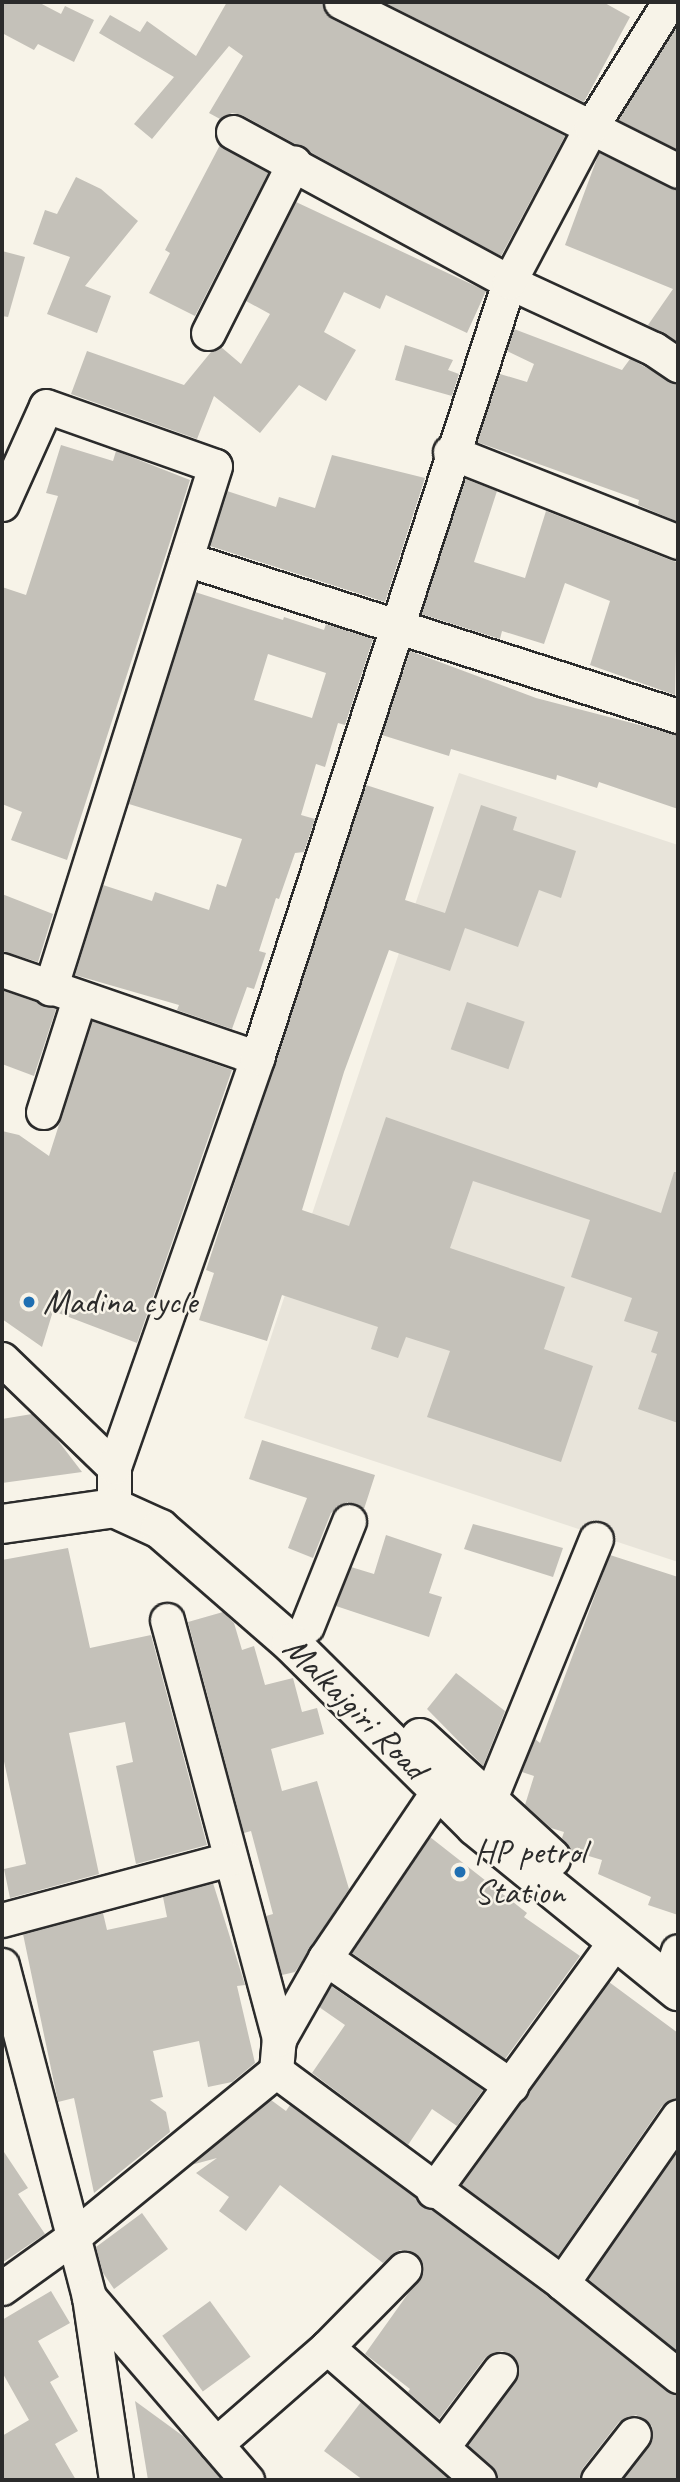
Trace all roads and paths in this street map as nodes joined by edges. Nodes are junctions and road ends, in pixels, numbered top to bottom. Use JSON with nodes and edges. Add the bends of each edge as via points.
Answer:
{"nodes":[{"id":1,"x":341,"y":2,"type":"edge"},
{"id":2,"x":669,"y":2,"type":"edge"},
{"id":3,"x":591,"y":127,"type":"junction"},
{"id":4,"x":233,"y":132,"type":"dead end"},
{"id":5,"x":294,"y":163,"type":"junction"},
{"id":6,"x":678,"y":171,"type":"edge"},
{"id":7,"x":509,"y":282,"type":"junction"},
{"id":8,"x":208,"y":332,"type":"dead end"},
{"id":9,"x":678,"y":365,"type":"edge"},
{"id":10,"x":450,"y":452,"type":"junction"},
{"id":11,"x":2,"y":504,"type":"edge"},
{"id":12,"x":678,"y":542,"type":"edge"},
{"id":13,"x":186,"y":559,"type":"junction"},
{"id":14,"x":397,"y":629,"type":"junction"},
{"id":15,"x":678,"y":716,"type":"edge"},
{"id":16,"x":2,"y":970,"type":"edge"},
{"id":17,"x":65,"y":994,"type":"junction"},
{"id":18,"x":257,"y":1058,"type":"junction"},
{"id":19,"x":43,"y":1112,"type":"dead end"},
{"id":20,"x":2,"y":1359,"type":"edge"},
{"id":21,"x":114,"y":1488,"type":"junction"},
{"id":22,"x":2,"y":1501,"type":"edge"},
{"id":23,"x":349,"y":1521,"type":"dead end"},
{"id":24,"x":2,"y":1524,"type":"edge"},
{"id":25,"x":596,"y":1539,"type":"dead end"},
{"id":26,"x":167,"y":1620,"type":"dead end"},
{"id":27,"x":307,"y":1626,"type":"junction"},
{"id":28,"x":438,"y":1791,"type":"junction"},
{"id":29,"x":489,"y":1801,"type":"junction"},
{"id":30,"x":229,"y":1860,"type":"junction"},
{"id":31,"x":2,"y":1920,"type":"edge"},
{"id":32,"x":615,"y":1941,"type":"junction"},
{"id":33,"x":324,"y":1958,"type":"junction"},
{"id":34,"x":678,"y":1964,"type":"edge"},
{"id":35,"x":2,"y":1965,"type":"edge"},
{"id":36,"x":278,"y":2055,"type":"junction"},
{"id":37,"x":511,"y":2086,"type":"junction"},
{"id":38,"x":678,"y":2117,"type":"edge"},
{"id":39,"x":433,"y":2191,"type":"junction"},
{"id":40,"x":73,"y":2237,"type":"junction"},
{"id":41,"x":404,"y":2269,"type":"dead end"},
{"id":42,"x":562,"y":2283,"type":"junction"},
{"id":43,"x":2,"y":2288,"type":"edge"},
{"id":44,"x":89,"y":2297,"type":"junction"},
{"id":45,"x":327,"y":2347,"type":"junction"},
{"id":46,"x":500,"y":2370,"type":"dead end"},
{"id":47,"x":678,"y":2376,"type":"edge"},
{"id":48,"x":634,"y":2434,"type":"dead end"},
{"id":49,"x":216,"y":2444,"type":"junction"},
{"id":50,"x":443,"y":2446,"type":"junction"},
{"id":51,"x":116,"y":2480,"type":"edge"},
{"id":52,"x":247,"y":2480,"type":"edge"},
{"id":53,"x":478,"y":2480,"type":"edge"},
{"id":54,"x":598,"y":2480,"type":"edge"}],
"edges":[{"from":1,"to":3,"type":"street"},
{"from":2,"to":3,"type":"street"},
{"from":3,"to":6,"type":"street"},
{"from":3,"to":7,"type":"street"},
{"from":4,"to":5,"type":"street"},
{"from":5,"to":7,"type":"street"},
{"from":5,"to":8,"type":"street"},
{"from":7,"to":9,"type":"street","via":[[654,349]]},
{"from":7,"to":10,"type":"street"},
{"from":10,"to":12,"type":"street"},
{"from":10,"to":14,"type":"street"},
{"from":11,"to":13,"type":"street","via":[[46,406],[215,466]]},
{"from":13,"to":14,"type":"street"},
{"from":13,"to":17,"type":"street"},
{"from":14,"to":15,"type":"street"},
{"from":14,"to":18,"type":"street"},
{"from":16,"to":17,"type":"street"},
{"from":17,"to":18,"type":"street"},
{"from":17,"to":19,"type":"street"},
{"from":18,"to":21,"type":"street"},
{"from":20,"to":21,"type":"street"},
{"from":21,"to":22,"type":"main road","name":"Malkajgiri Road"},
{"from":21,"to":24,"type":"main road","name":"Malkajgiri Road"},
{"from":21,"to":27,"type":"main road","name":"Malkajgiri Road","via":[[155,1500],[189,1522]]},
{"from":21,"to":28,"type":"main road","name":"Malkajgiri Road","via":[[291,1643]]},
{"from":23,"to":27,"type":"street"},
{"from":25,"to":29,"type":"street"},
{"from":26,"to":30,"type":"street"},
{"from":27,"to":29,"type":"main road","name":"Malkajgiri Road"},
{"from":28,"to":32,"type":"main road","name":"Malkajgiri Road"},
{"from":28,"to":33,"type":"street"},
{"from":29,"to":34,"type":"main road","name":"Malkajgiri Road","via":[[601,1904]]},
{"from":30,"to":31,"type":"street"},
{"from":30,"to":36,"type":"street"},
{"from":32,"to":34,"type":"main road","name":"Malkajgiri Road"},
{"from":32,"to":37,"type":"street"},
{"from":33,"to":36,"type":"street"},
{"from":33,"to":37,"type":"street"},
{"from":35,"to":40,"type":"street"},
{"from":36,"to":39,"type":"street"},
{"from":36,"to":40,"type":"street"},
{"from":37,"to":39,"type":"street"},
{"from":38,"to":42,"type":"street"},
{"from":39,"to":42,"type":"street"},
{"from":40,"to":43,"type":"street"},
{"from":40,"to":44,"type":"street"},
{"from":41,"to":45,"type":"street"},
{"from":42,"to":47,"type":"street"},
{"from":44,"to":49,"type":"street"},
{"from":44,"to":51,"type":"street"},
{"from":45,"to":49,"type":"street"},
{"from":45,"to":50,"type":"street"},
{"from":46,"to":50,"type":"street"},
{"from":48,"to":54,"type":"street"},
{"from":49,"to":52,"type":"street"},
{"from":50,"to":53,"type":"street"}]}
